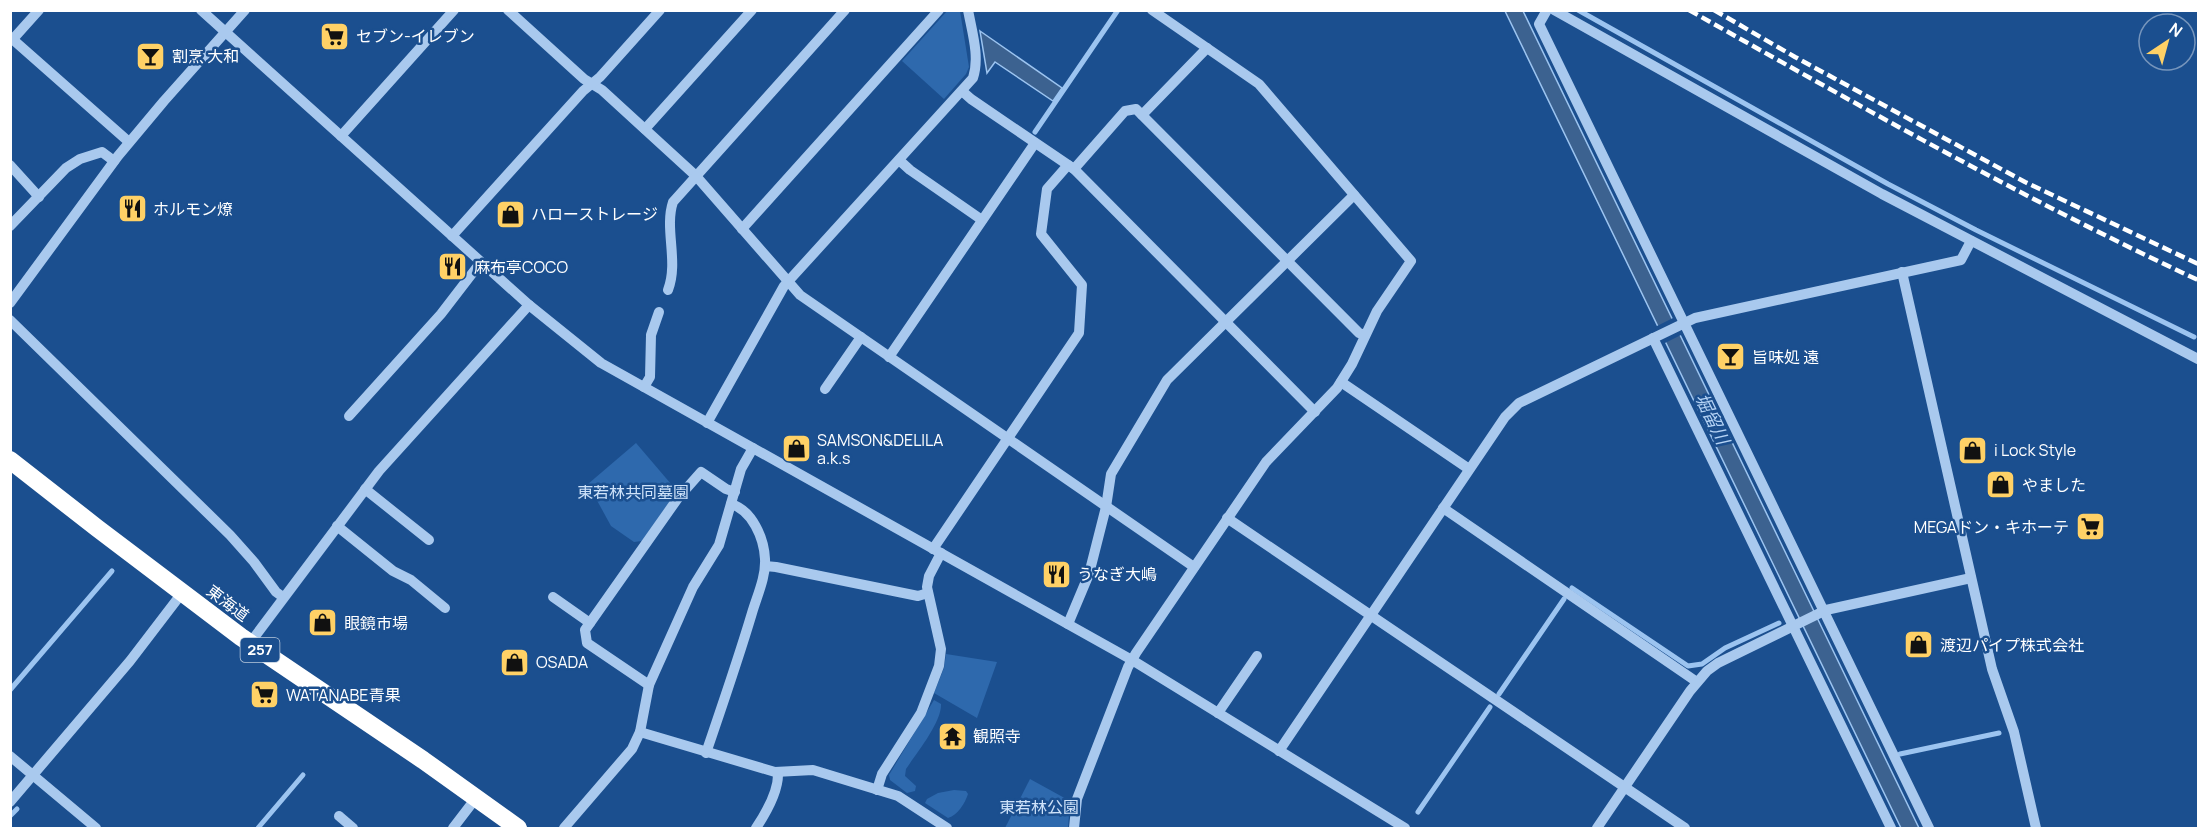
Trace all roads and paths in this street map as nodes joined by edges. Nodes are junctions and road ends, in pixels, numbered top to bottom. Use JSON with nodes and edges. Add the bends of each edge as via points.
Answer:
{"nodes":[{"id":1,"x":39,"y":10,"type":"edge"},
{"id":2,"x":201,"y":10,"type":"edge"},
{"id":3,"x":245,"y":10,"type":"edge"},
{"id":4,"x":454,"y":10,"type":"edge"},
{"id":5,"x":508,"y":10,"type":"edge"},
{"id":6,"x":660,"y":10,"type":"edge"},
{"id":7,"x":752,"y":10,"type":"edge"},
{"id":8,"x":844,"y":10,"type":"edge"},
{"id":9,"x":939,"y":10,"type":"edge"},
{"id":10,"x":968,"y":10,"type":"edge"},
{"id":11,"x":1152,"y":10,"type":"edge"},
{"id":12,"x":1547,"y":10,"type":"edge"},
{"id":13,"x":1554,"y":10,"type":"edge"},
{"id":14,"x":225,"y":32,"type":"junction"},
{"id":15,"x":12,"y":38,"type":"edge"},
{"id":16,"x":1207,"y":48,"type":"junction"},
{"id":17,"x":591,"y":84,"type":"junction"},
{"id":18,"x":962,"y":91,"type":"junction"},
{"id":19,"x":1142,"y":115,"type":"junction"},
{"id":20,"x":645,"y":129,"type":"junction"},
{"id":21,"x":341,"y":136,"type":"junction"},
{"id":22,"x":129,"y":142,"type":"junction"},
{"id":23,"x":1035,"y":143,"type":"junction"},
{"id":24,"x":899,"y":160,"type":"junction"},
{"id":25,"x":114,"y":161,"type":"junction"},
{"id":26,"x":10,"y":165,"type":"edge"},
{"id":27,"x":1071,"y":167,"type":"junction"},
{"id":28,"x":696,"y":176,"type":"junction"},
{"id":29,"x":1354,"y":195,"type":"junction"},
{"id":30,"x":39,"y":197,"type":"junction"},
{"id":31,"x":982,"y":220,"type":"junction"},
{"id":32,"x":10,"y":226,"type":"edge"},
{"id":33,"x":742,"y":229,"type":"junction"},
{"id":34,"x":452,"y":236,"type":"junction"},
{"id":35,"x":1971,"y":241,"type":"junction"},
{"id":36,"x":1287,"y":261,"type":"junction"},
{"id":37,"x":481,"y":262,"type":"junction"},
{"id":38,"x":1902,"y":272,"type":"junction"},
{"id":39,"x":788,"y":281,"type":"junction"},
{"id":40,"x":668,"y":290,"type":"dead end"},
{"id":41,"x":10,"y":303,"type":"edge"},
{"id":42,"x":528,"y":305,"type":"junction"},
{"id":43,"x":659,"y":312,"type":"dead end"},
{"id":44,"x":10,"y":320,"type":"edge"},
{"id":45,"x":1226,"y":322,"type":"junction"},
{"id":46,"x":1682,"y":324,"type":"junction"},
{"id":47,"x":1365,"y":336,"type":"junction"},
{"id":48,"x":861,"y":337,"type":"junction"},
{"id":49,"x":1656,"y":337,"type":"junction"},
{"id":50,"x":889,"y":357,"type":"junction"},
{"id":51,"x":2199,"y":359,"type":"edge"},
{"id":52,"x":1341,"y":382,"type":"junction"},
{"id":53,"x":644,"y":387,"type":"junction"},
{"id":54,"x":825,"y":389,"type":"dead end"},
{"id":55,"x":1315,"y":412,"type":"junction"},
{"id":56,"x":349,"y":416,"type":"dead end"},
{"id":57,"x":707,"y":423,"type":"junction"},
{"id":58,"x":1008,"y":439,"type":"junction"},
{"id":59,"x":753,"y":448,"type":"junction"},
{"id":60,"x":10,"y":460,"type":"edge"},
{"id":61,"x":1469,"y":470,"type":"junction"},
{"id":62,"x":365,"y":489,"type":"junction"},
{"id":63,"x":735,"y":492,"type":"junction"},
{"id":64,"x":731,"y":504,"type":"junction"},
{"id":65,"x":1106,"y":507,"type":"junction"},
{"id":66,"x":1443,"y":508,"type":"junction"},
{"id":67,"x":1227,"y":518,"type":"junction"},
{"id":68,"x":337,"y":526,"type":"junction"},
{"id":69,"x":429,"y":540,"type":"dead end"},
{"id":70,"x":937,"y":551,"type":"junction"},
{"id":71,"x":765,"y":566,"type":"junction"},
{"id":72,"x":1194,"y":567,"type":"junction"},
{"id":73,"x":1971,"y":578,"type":"junction"},
{"id":74,"x":182,"y":593,"type":"junction"},
{"id":75,"x":927,"y":593,"type":"junction"},
{"id":76,"x":283,"y":597,"type":"junction"},
{"id":77,"x":553,"y":597,"type":"dead end"},
{"id":78,"x":445,"y":608,"type":"dead end"},
{"id":79,"x":1821,"y":612,"type":"junction"},
{"id":80,"x":1370,"y":615,"type":"junction"},
{"id":81,"x":590,"y":623,"type":"junction"},
{"id":82,"x":1068,"y":624,"type":"junction"},
{"id":83,"x":1795,"y":625,"type":"junction"},
{"id":84,"x":250,"y":643,"type":"junction"},
{"id":85,"x":1257,"y":656,"type":"dead end"},
{"id":86,"x":1132,"y":660,"type":"junction"},
{"id":87,"x":1697,"y":682,"type":"junction"},
{"id":88,"x":649,"y":686,"type":"junction"},
{"id":89,"x":1218,"y":713,"type":"junction"},
{"id":90,"x":640,"y":732,"type":"junction"},
{"id":91,"x":1279,"y":751,"type":"junction"},
{"id":92,"x":706,"y":753,"type":"junction"},
{"id":93,"x":10,"y":756,"type":"edge"},
{"id":94,"x":778,"y":772,"type":"junction"},
{"id":95,"x":33,"y":775,"type":"junction"},
{"id":96,"x":1624,"y":788,"type":"junction"},
{"id":97,"x":877,"y":790,"type":"junction"},
{"id":98,"x":476,"y":798,"type":"junction"},
{"id":99,"x":10,"y":802,"type":"edge"},
{"id":100,"x":339,"y":816,"type":"dead end"},
{"id":101,"x":760,"y":827,"type":"edge"},
{"id":102,"x":96,"y":828,"type":"edge"},
{"id":103,"x":353,"y":828,"type":"edge"},
{"id":104,"x":453,"y":828,"type":"edge"},
{"id":105,"x":518,"y":828,"type":"edge"},
{"id":106,"x":564,"y":828,"type":"edge"},
{"id":107,"x":947,"y":828,"type":"edge"},
{"id":108,"x":1074,"y":828,"type":"edge"},
{"id":109,"x":1405,"y":828,"type":"edge"},
{"id":110,"x":1597,"y":828,"type":"edge"},
{"id":111,"x":1685,"y":828,"type":"edge"},
{"id":112,"x":1891,"y":828,"type":"edge"},
{"id":113,"x":1929,"y":828,"type":"edge"},
{"id":114,"x":2036,"y":828,"type":"edge"}],
"edges":[{"from":1,"to":15,"type":"street"},
{"from":2,"to":14,"type":"street"},
{"from":3,"to":14,"type":"street"},
{"from":4,"to":21,"type":"street"},
{"from":5,"to":17,"type":"street"},
{"from":6,"to":17,"type":"street"},
{"from":7,"to":20,"type":"street"},
{"from":8,"to":28,"type":"street"},
{"from":9,"to":33,"type":"street"},
{"from":10,"to":18,"type":"street","via":[[976,68]]},
{"from":11,"to":16,"type":"street"},
{"from":12,"to":46,"type":"street","via":[[1539,24]]},
{"from":13,"to":35,"type":"street"},
{"from":14,"to":21,"type":"street"},
{"from":14,"to":22,"type":"street"},
{"from":15,"to":22,"type":"street"},
{"from":16,"to":19,"type":"street"},
{"from":16,"to":29,"type":"street","via":[[1259,84]]},
{"from":17,"to":20,"type":"street"},
{"from":17,"to":34,"type":"street"},
{"from":18,"to":23,"type":"street"},
{"from":18,"to":24,"type":"street"},
{"from":19,"to":27,"type":"street","via":[[1136,109],[1125,111]]},
{"from":19,"to":36,"type":"street"},
{"from":20,"to":28,"type":"street"},
{"from":21,"to":34,"type":"street"},
{"from":22,"to":25,"type":"street"},
{"from":23,"to":27,"type":"street"},
{"from":23,"to":31,"type":"street"},
{"from":24,"to":31,"type":"street"},
{"from":24,"to":39,"type":"street"},
{"from":25,"to":30,"type":"street","via":[[102,152],[80,159]]},
{"from":25,"to":41,"type":"street"},
{"from":26,"to":30,"type":"street"},
{"from":27,"to":45,"type":"street"},
{"from":27,"to":58,"type":"street","via":[[1047,189],[1041,234],[1082,285],[1079,333]]},
{"from":28,"to":33,"type":"street"},
{"from":28,"to":40,"type":"street","via":[[671,208],[673,265]]},
{"from":29,"to":36,"type":"street"},
{"from":29,"to":47,"type":"street","via":[[1411,261]]},
{"from":30,"to":32,"type":"street"},
{"from":31,"to":50,"type":"street"},
{"from":33,"to":39,"type":"street"},
{"from":34,"to":37,"type":"street"},
{"from":35,"to":38,"type":"street","via":[[1961,260]]},
{"from":35,"to":51,"type":"street"},
{"from":36,"to":45,"type":"street"},
{"from":36,"to":47,"type":"street"},
{"from":37,"to":42,"type":"street"},
{"from":37,"to":56,"type":"street","via":[[441,314]]},
{"from":38,"to":46,"type":"street"},
{"from":38,"to":73,"type":"street"},
{"from":39,"to":48,"type":"street","via":[[800,295]]},
{"from":39,"to":57,"type":"street"},
{"from":42,"to":53,"type":"street","via":[[601,363]]},
{"from":42,"to":62,"type":"street"},
{"from":43,"to":53,"type":"street","via":[[651,335],[650,377]]},
{"from":44,"to":76,"type":"street","via":[[230,535]]},
{"from":45,"to":55,"type":"street"},
{"from":45,"to":65,"type":"street","via":[[1167,380],[1111,474]]},
{"from":46,"to":49,"type":"street"},
{"from":46,"to":79,"type":"street"},
{"from":47,"to":52,"type":"street"},
{"from":48,"to":50,"type":"street"},
{"from":48,"to":54,"type":"street"},
{"from":49,"to":61,"type":"street","via":[[1519,403]]},
{"from":49,"to":83,"type":"street"},
{"from":50,"to":58,"type":"street"},
{"from":52,"to":55,"type":"street"},
{"from":52,"to":61,"type":"street"},
{"from":53,"to":57,"type":"street"},
{"from":55,"to":67,"type":"street","via":[[1266,462]]},
{"from":57,"to":59,"type":"street"},
{"from":58,"to":65,"type":"street"},
{"from":58,"to":70,"type":"street"},
{"from":59,"to":63,"type":"street","via":[[741,469]]},
{"from":59,"to":70,"type":"street"},
{"from":60,"to":74,"type":"highway","name":"東海道","number":"257"},
{"from":61,"to":66,"type":"street"},
{"from":62,"to":68,"type":"street"},
{"from":62,"to":69,"type":"street"},
{"from":63,"to":64,"type":"street"},
{"from":63,"to":81,"type":"street","via":[[701,472],[678,498]]},
{"from":64,"to":71,"type":"street","via":[[753,521],[764,549]]},
{"from":64,"to":88,"type":"street","via":[[718,545],[693,587]]},
{"from":65,"to":72,"type":"street"},
{"from":65,"to":82,"type":"street","via":[[1089,574]]},
{"from":66,"to":80,"type":"street"},
{"from":66,"to":87,"type":"street"},
{"from":67,"to":72,"type":"street"},
{"from":67,"to":80,"type":"street"},
{"from":68,"to":76,"type":"street"},
{"from":68,"to":78,"type":"street"},
{"from":70,"to":75,"type":"street"},
{"from":70,"to":82,"type":"street"},
{"from":71,"to":75,"type":"street","via":[[918,596]]},
{"from":71,"to":92,"type":"street"},
{"from":72,"to":86,"type":"street"},
{"from":73,"to":79,"type":"street"},
{"from":73,"to":114,"type":"street"},
{"from":74,"to":84,"type":"highway","name":"東海道","number":"257"},
{"from":74,"to":95,"type":"street"},
{"from":75,"to":97,"type":"street","via":[[941,659],[921,713],[882,774]]},
{"from":76,"to":84,"type":"street"},
{"from":77,"to":81,"type":"street"},
{"from":79,"to":83,"type":"street"},
{"from":79,"to":113,"type":"street"},
{"from":80,"to":91,"type":"street"},
{"from":80,"to":96,"type":"street"},
{"from":81,"to":88,"type":"street","via":[[585,630],[587,643]]},
{"from":82,"to":86,"type":"street"},
{"from":83,"to":87,"type":"street","via":[[1724,660]]},
{"from":83,"to":112,"type":"street"},
{"from":84,"to":98,"type":"highway","name":"東海道","number":"257"},
{"from":85,"to":89,"type":"street"},
{"from":86,"to":89,"type":"street"},
{"from":86,"to":108,"type":"street","via":[[1077,799]]},
{"from":87,"to":96,"type":"street"},
{"from":88,"to":90,"type":"street"},
{"from":89,"to":91,"type":"street"},
{"from":90,"to":92,"type":"street"},
{"from":90,"to":106,"type":"street","via":[[632,749]]},
{"from":91,"to":109,"type":"street"},
{"from":92,"to":94,"type":"street"},
{"from":93,"to":95,"type":"street"},
{"from":94,"to":97,"type":"street","via":[[813,770]]},
{"from":94,"to":101,"type":"street"},
{"from":95,"to":99,"type":"street"},
{"from":95,"to":102,"type":"street"},
{"from":96,"to":110,"type":"street"},
{"from":96,"to":111,"type":"street"},
{"from":97,"to":107,"type":"street","via":[[898,796]]},
{"from":98,"to":104,"type":"street"},
{"from":98,"to":105,"type":"highway","name":"東海道","number":"257"},
{"from":100,"to":103,"type":"street"}]}
